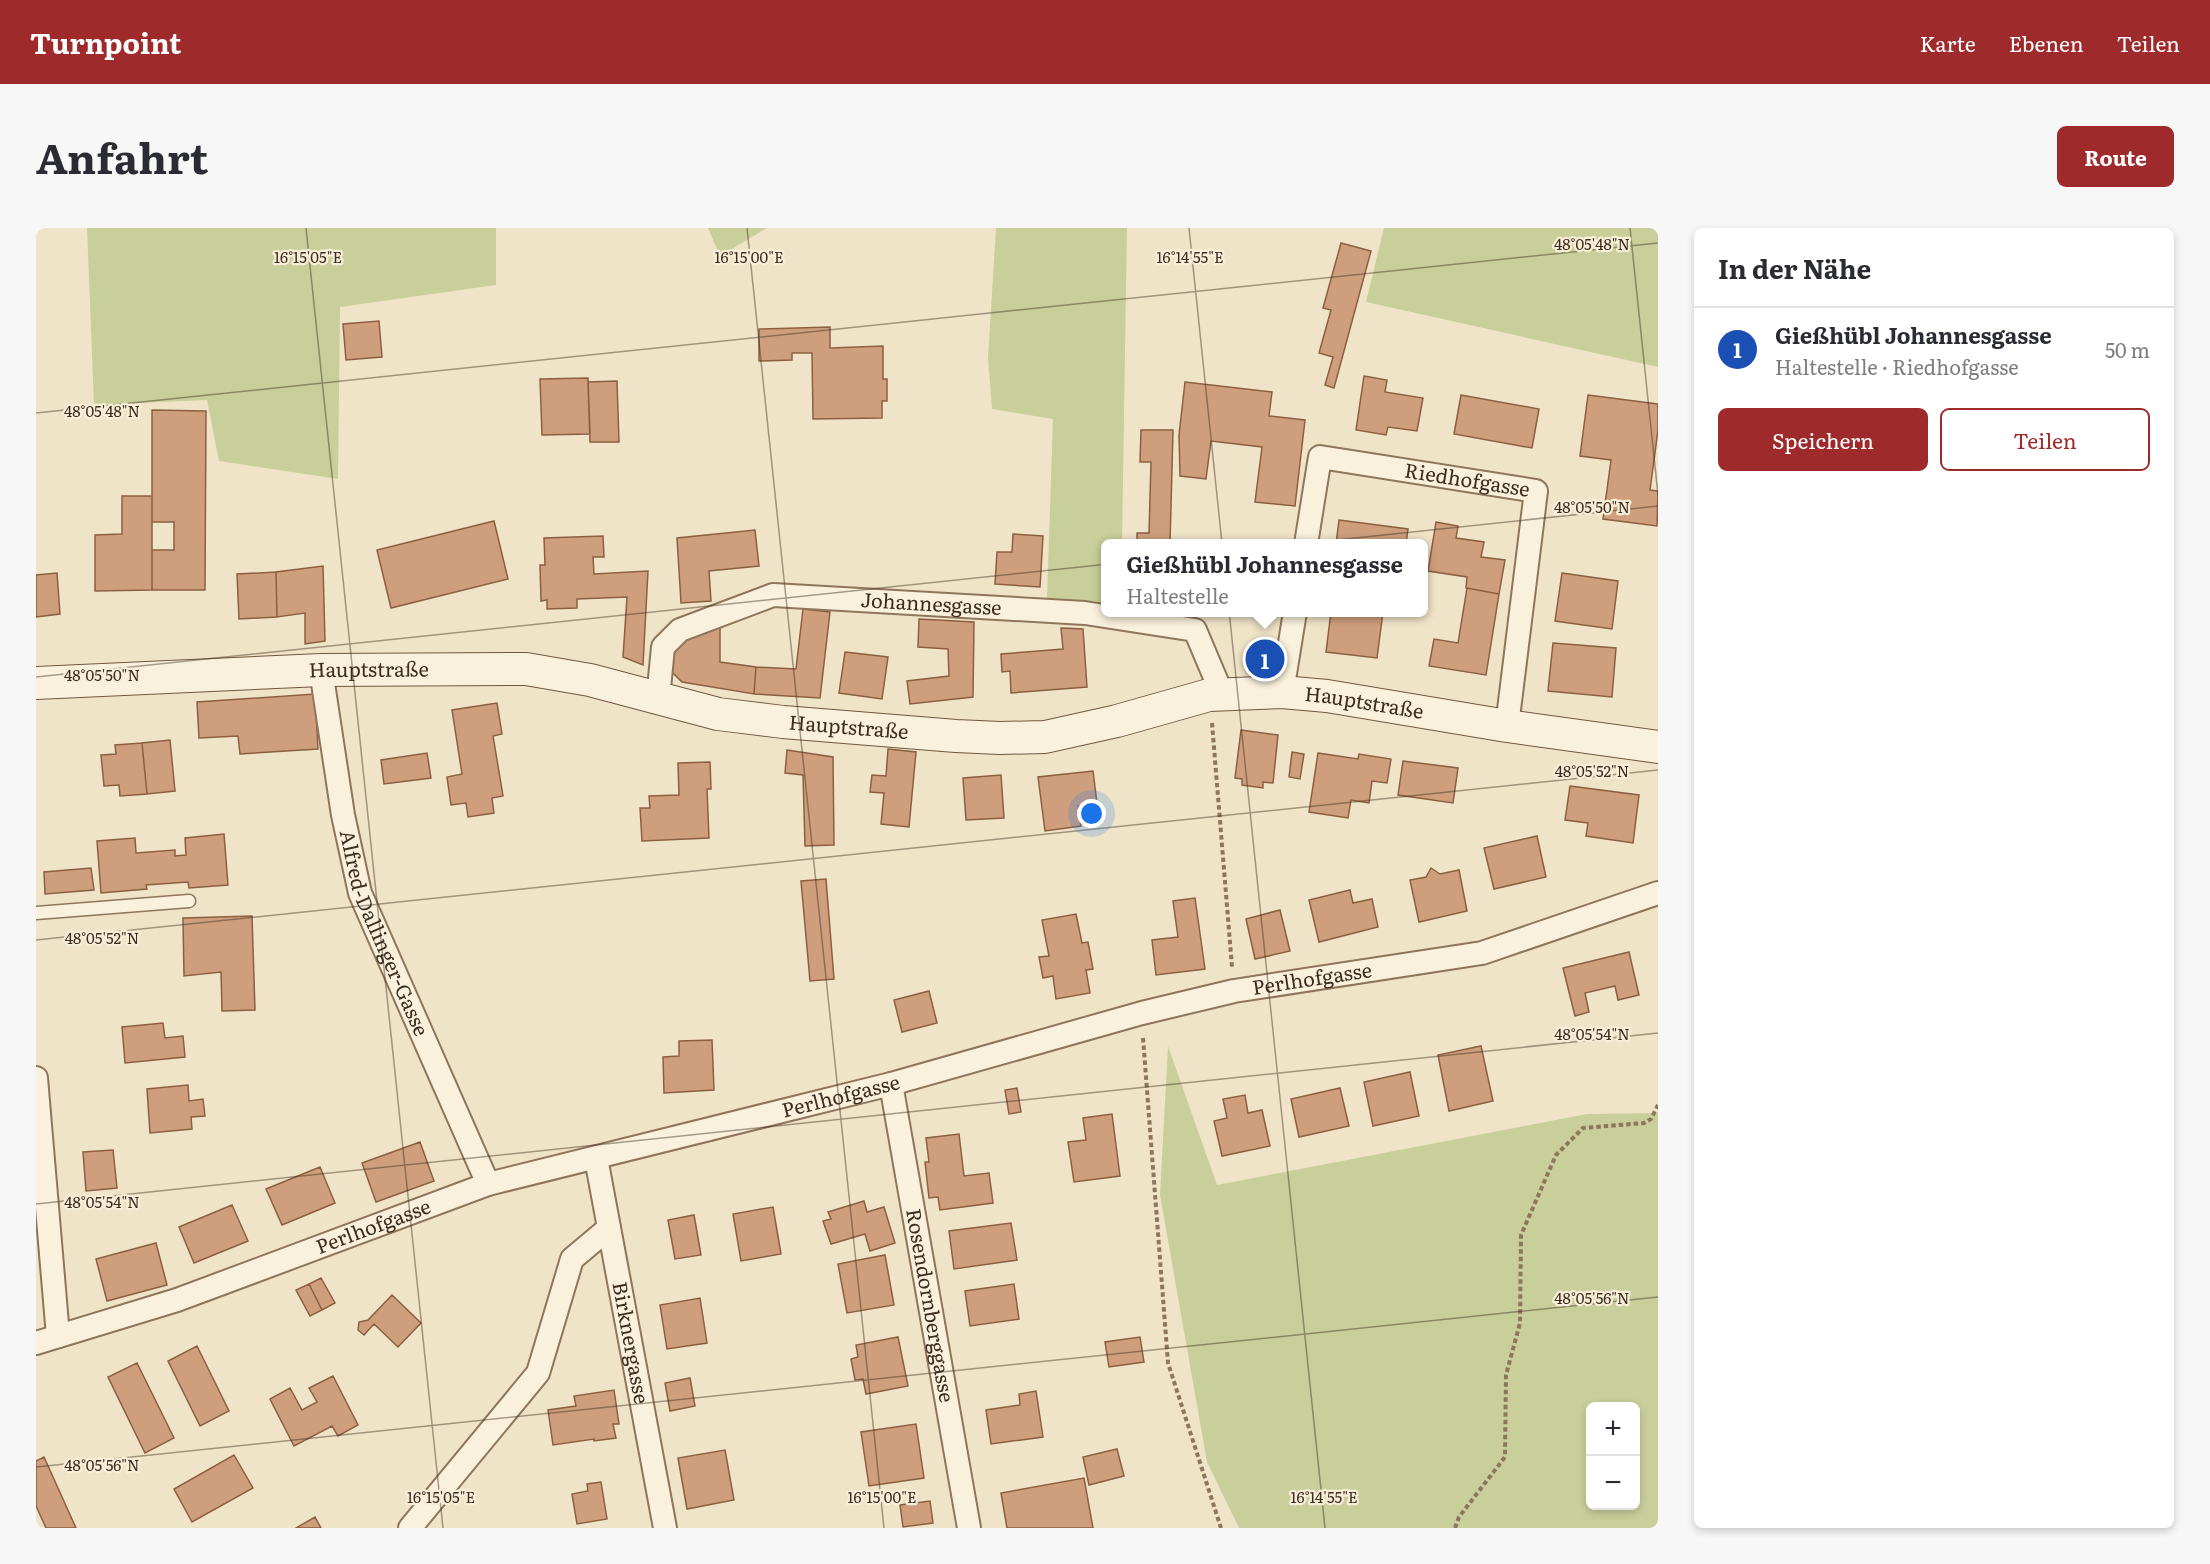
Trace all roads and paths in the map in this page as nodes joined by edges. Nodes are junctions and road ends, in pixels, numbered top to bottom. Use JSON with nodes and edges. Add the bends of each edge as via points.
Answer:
{"nodes":[{"id":1,"x":1307,"y":539,"type":"edge"},
{"id":2,"x":1101,"y":616,"type":"edge"},
{"id":3,"x":1110,"y":617,"type":"edge"},
{"id":4,"x":1294,"y":617,"type":"edge"},
{"id":5,"x":321,"y":670,"type":"junction"},
{"id":6,"x":36,"y":683,"type":"edge"},
{"id":7,"x":1282,"y":692,"type":"junction"},
{"id":8,"x":1216,"y":695,"type":"junction"},
{"id":9,"x":658,"y":699,"type":"junction"},
{"id":10,"x":1507,"y":726,"type":"junction"},
{"id":11,"x":1658,"y":747,"type":"edge"},
{"id":12,"x":1658,"y":893,"type":"edge"},
{"id":13,"x":189,"y":901,"type":"dead end"},
{"id":14,"x":36,"y":913,"type":"edge"},
{"id":15,"x":1234,"y":992,"type":"junction"},
{"id":16,"x":1142,"y":1014,"type":"junction"},
{"id":17,"x":36,"y":1078,"type":"edge"},
{"id":18,"x":891,"y":1084,"type":"junction"},
{"id":19,"x":1658,"y":1105,"type":"edge"},
{"id":20,"x":596,"y":1158,"type":"junction"},
{"id":21,"x":488,"y":1184,"type":"junction"},
{"id":22,"x":609,"y":1228,"type":"junction"},
{"id":23,"x":58,"y":1336,"type":"junction"},
{"id":24,"x":36,"y":1343,"type":"edge"},
{"id":25,"x":410,"y":1528,"type":"edge"},
{"id":26,"x":665,"y":1528,"type":"edge"},
{"id":27,"x":969,"y":1528,"type":"edge"},
{"id":28,"x":1221,"y":1528,"type":"edge"},
{"id":29,"x":1455,"y":1528,"type":"edge"}],
"edges":[{"from":1,"to":10,"type":"street","name":"Riedhofgasse","via":[[1320,457],[1536,491]]},
{"from":2,"to":9,"type":"street","name":"Johannesgasse","via":[[773,595],[680,630],[663,647]]},
{"from":3,"to":8,"type":"street","name":"Johannesgasse","via":[[1195,630]]},
{"from":4,"to":7,"type":"street"},
{"from":5,"to":6,"type":"main road","name":"Hauptstraße"},
{"from":5,"to":9,"type":"main road","name":"Hauptstraße","via":[[526,669],[590,680]]},
{"from":5,"to":21,"type":"street","name":"Alfred-Dallinger-Gasse","via":[[343,815],[360,893]]},
{"from":7,"to":8,"type":"main road","name":"Hauptstraße"},
{"from":7,"to":10,"type":"main road","name":"Hauptstraße"},
{"from":8,"to":9,"type":"main road","name":"Hauptstraße","via":[[1045,737],[1000,738],[783,722],[718,714]]},
{"from":8,"to":15,"type":"path"},
{"from":10,"to":11,"type":"main road","name":"Hauptstraße"},
{"from":12,"to":15,"type":"street","name":"Perlhofgasse","via":[[1482,953]]},
{"from":13,"to":14,"type":"lane"},
{"from":15,"to":16,"type":"street","name":"Perlhofgasse"},
{"from":16,"to":18,"type":"street","name":"Perlhofgasse"},
{"from":16,"to":28,"type":"path","via":[[1168,1363]]},
{"from":17,"to":23,"type":"street"},
{"from":18,"to":20,"type":"street","name":"Perlhofgasse"},
{"from":18,"to":27,"type":"street","name":"Rosendornberggasse"},
{"from":19,"to":29,"type":"path","via":[[1651,1119],[1644,1123],[1583,1128],[1556,1155],[1521,1235],[1520,1323],[1506,1375],[1505,1457],[1459,1517]]},
{"from":20,"to":21,"type":"street","name":"Perlhofgasse"},
{"from":20,"to":22,"type":"street","name":"Birknergasse"},
{"from":21,"to":23,"type":"street","name":"Perlhofgasse","via":[[177,1300]]},
{"from":22,"to":25,"type":"street","via":[[572,1259],[538,1373]]},
{"from":22,"to":26,"type":"street","name":"Birknergasse"},
{"from":23,"to":24,"type":"street","name":"Perlhofgasse"}]}
